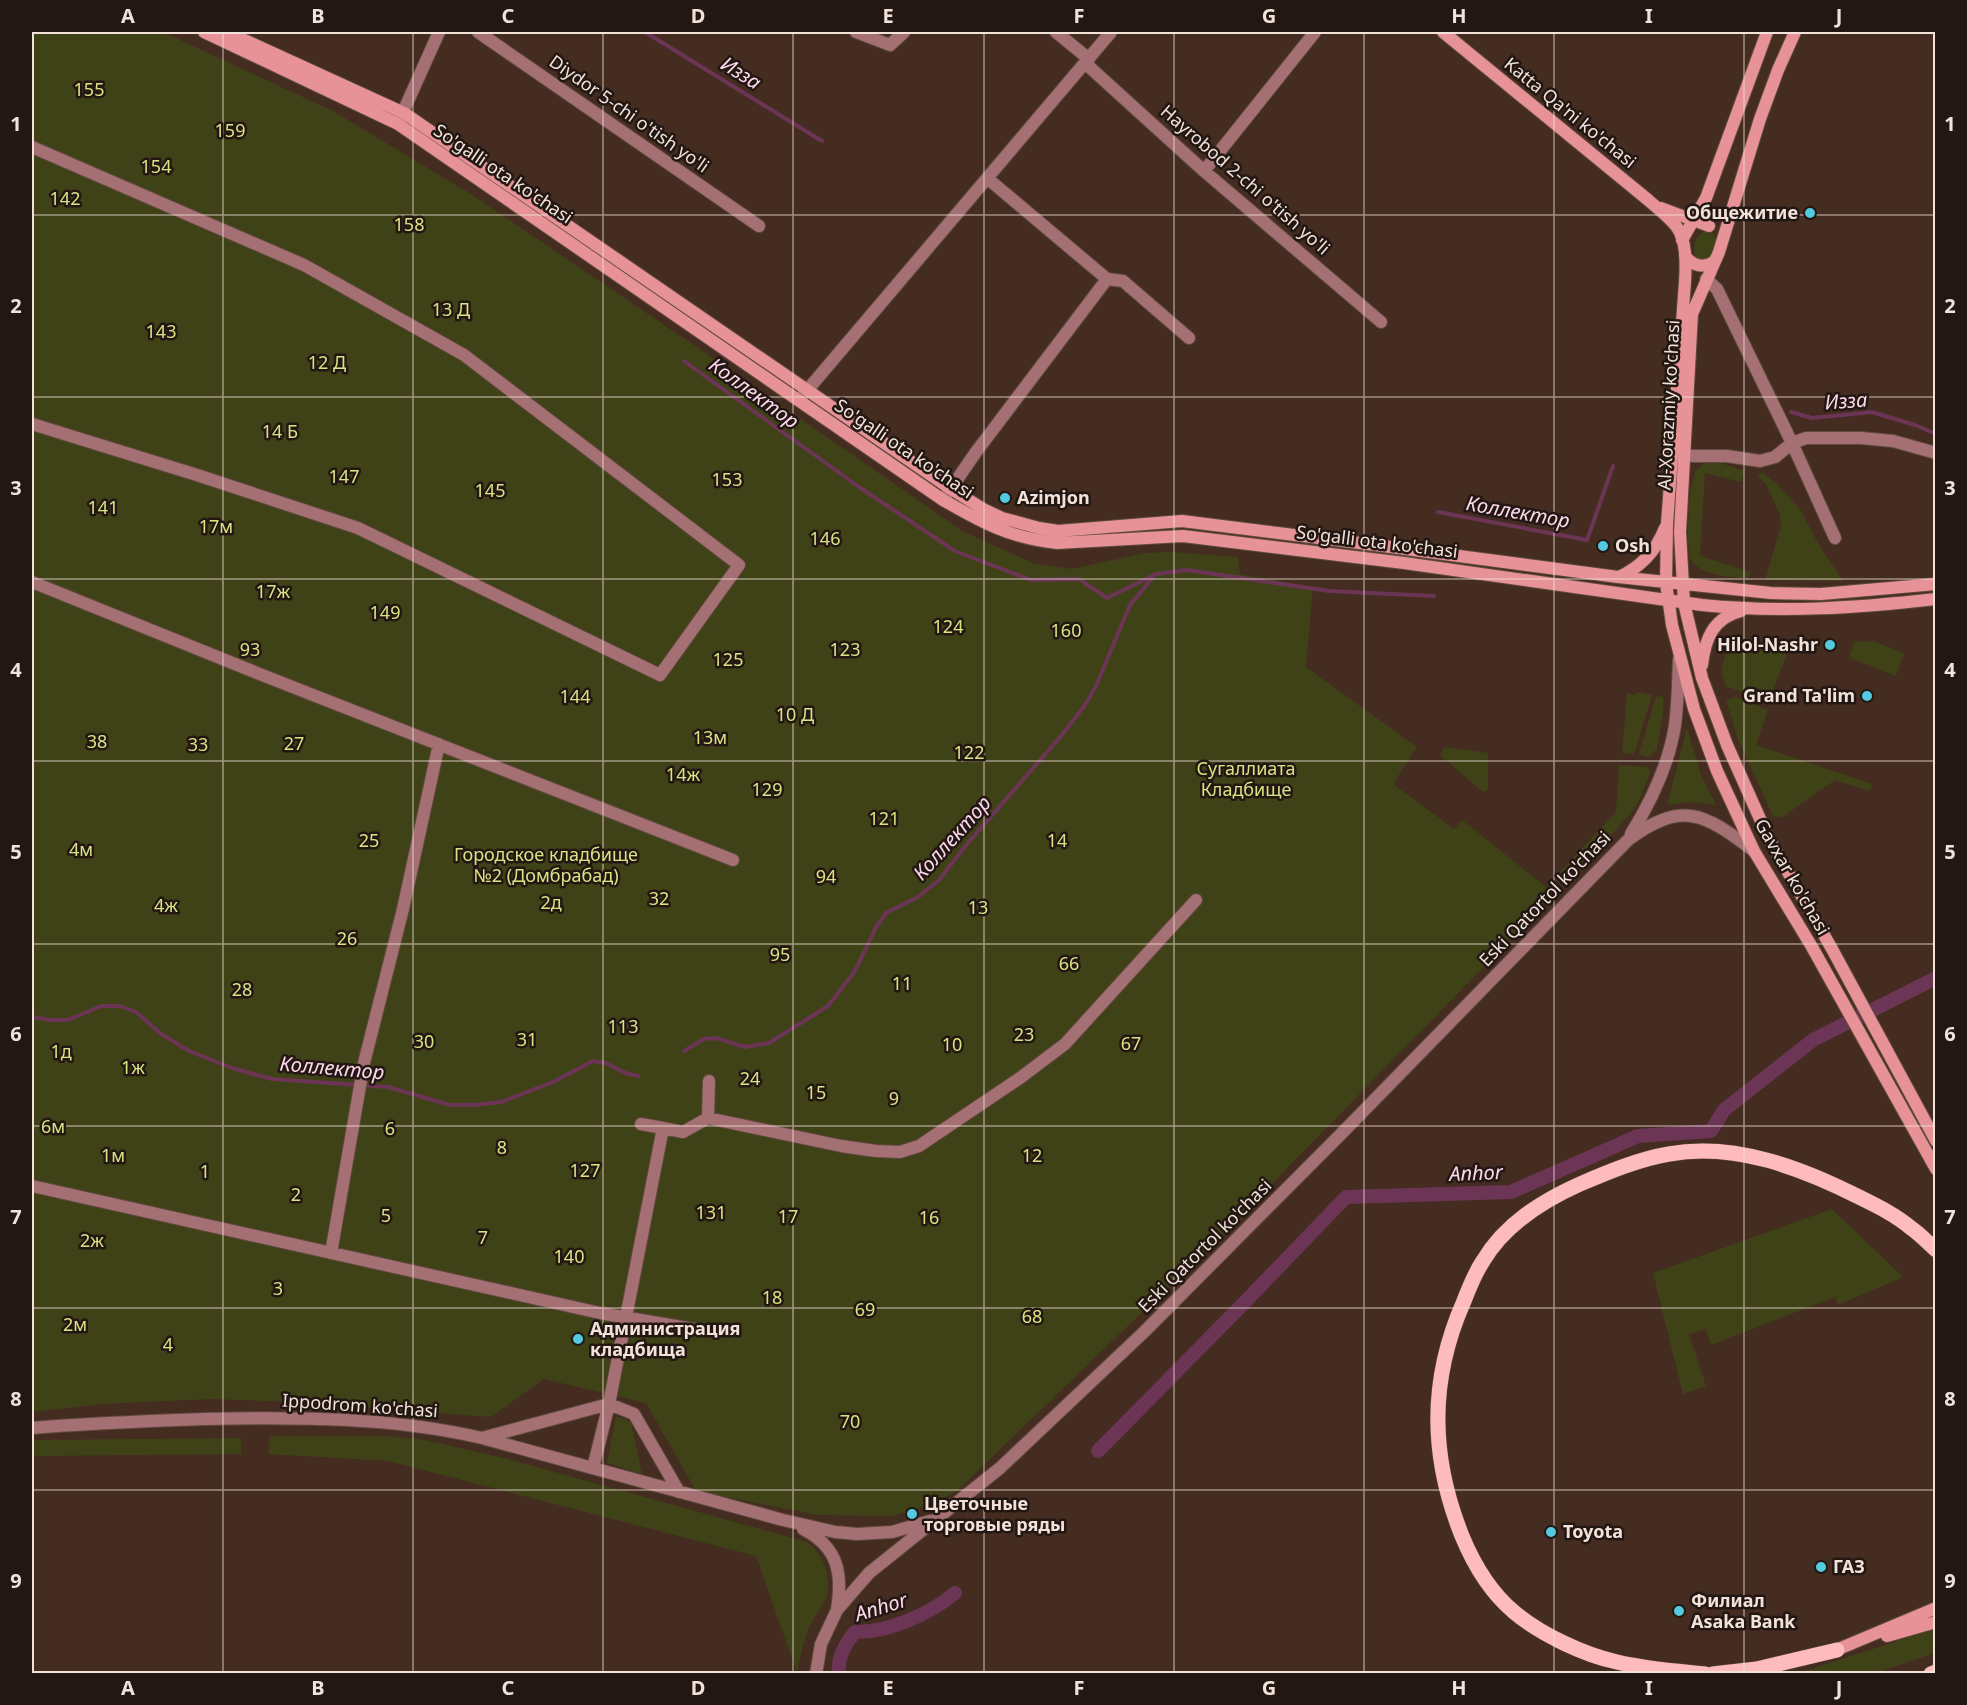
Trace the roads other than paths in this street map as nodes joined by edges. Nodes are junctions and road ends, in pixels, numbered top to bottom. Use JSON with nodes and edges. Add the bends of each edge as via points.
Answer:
{"nodes":[{"id":1,"x":204,"y":32,"type":"edge"},
{"id":2,"x":226,"y":32,"type":"edge"},
{"id":3,"x":439,"y":32,"type":"edge"},
{"id":4,"x":478,"y":32,"type":"edge"},
{"id":5,"x":856,"y":32,"type":"edge"},
{"id":6,"x":904,"y":32,"type":"edge"},
{"id":7,"x":1056,"y":32,"type":"edge"},
{"id":8,"x":1111,"y":32,"type":"edge"},
{"id":9,"x":1315,"y":32,"type":"edge"},
{"id":10,"x":1443,"y":32,"type":"edge"},
{"id":11,"x":1767,"y":32,"type":"edge"},
{"id":12,"x":1795,"y":32,"type":"edge"},
{"id":13,"x":1087,"y":61,"type":"junction"},
{"id":14,"x":404,"y":113,"type":"junction"},
{"id":15,"x":398,"y":124,"type":"junction"},
{"id":16,"x":32,"y":147,"type":"edge"},
{"id":17,"x":1204,"y":171,"type":"junction"},
{"id":18,"x":987,"y":178,"type":"junction"},
{"id":19,"x":1706,"y":198,"type":"junction"},
{"id":20,"x":1647,"y":199,"type":"junction"},
{"id":21,"x":1666,"y":210,"type":"junction"},
{"id":22,"x":1693,"y":220,"type":"junction"},
{"id":23,"x":759,"y":226,"type":"dead end"},
{"id":24,"x":1709,"y":226,"type":"junction"},
{"id":25,"x":1684,"y":236,"type":"junction"},
{"id":26,"x":1722,"y":243,"type":"junction"},
{"id":27,"x":1685,"y":256,"type":"junction"},
{"id":28,"x":1715,"y":261,"type":"junction"},
{"id":29,"x":1107,"y":279,"type":"junction"},
{"id":30,"x":1706,"y":279,"type":"junction"},
{"id":31,"x":1382,"y":322,"type":"dead end"},
{"id":32,"x":1189,"y":338,"type":"dead end"},
{"id":33,"x":808,"y":389,"type":"junction"},
{"id":34,"x":799,"y":400,"type":"junction"},
{"id":35,"x":32,"y":424,"type":"edge"},
{"id":36,"x":1792,"y":443,"type":"junction"},
{"id":37,"x":1935,"y":453,"type":"edge"},
{"id":38,"x":1684,"y":456,"type":"junction"},
{"id":39,"x":947,"y":494,"type":"junction"},
{"id":40,"x":1667,"y":524,"type":"junction"},
{"id":41,"x":1835,"y":538,"type":"dead end"},
{"id":42,"x":1617,"y":578,"type":"junction"},
{"id":43,"x":32,"y":582,"type":"edge"},
{"id":44,"x":1666,"y":583,"type":"junction"},
{"id":45,"x":1682,"y":584,"type":"junction"},
{"id":46,"x":1935,"y":584,"type":"edge"},
{"id":47,"x":1935,"y":600,"type":"edge"},
{"id":48,"x":1668,"y":601,"type":"junction"},
{"id":49,"x":1684,"y":603,"type":"junction"},
{"id":50,"x":1750,"y":610,"type":"junction"},
{"id":51,"x":1679,"y":653,"type":"junction"},
{"id":52,"x":1702,"y":678,"type":"junction"},
{"id":53,"x":439,"y":744,"type":"junction"},
{"id":54,"x":1628,"y":840,"type":"junction"},
{"id":55,"x":1754,"y":850,"type":"junction"},
{"id":56,"x":734,"y":860,"type":"dead end"},
{"id":57,"x":1196,"y":900,"type":"dead end"},
{"id":58,"x":709,"y":1081,"type":"dead end"},
{"id":59,"x":708,"y":1118,"type":"junction"},
{"id":60,"x":641,"y":1124,"type":"dead end"},
{"id":61,"x":663,"y":1128,"type":"junction"},
{"id":62,"x":1935,"y":1141,"type":"edge"},
{"id":63,"x":1935,"y":1170,"type":"edge"},
{"id":64,"x":32,"y":1186,"type":"edge"},
{"id":65,"x":1935,"y":1250,"type":"edge"},
{"id":66,"x":331,"y":1253,"type":"junction"},
{"id":67,"x":626,"y":1317,"type":"junction"},
{"id":68,"x":693,"y":1329,"type":"dead end"},
{"id":69,"x":609,"y":1404,"type":"junction"},
{"id":70,"x":32,"y":1428,"type":"edge"},
{"id":71,"x":482,"y":1438,"type":"junction"},
{"id":72,"x":593,"y":1468,"type":"junction"},
{"id":73,"x":679,"y":1492,"type":"junction"},
{"id":74,"x":945,"y":1514,"type":"junction"},
{"id":75,"x":783,"y":1520,"type":"junction"},
{"id":76,"x":1935,"y":1608,"type":"edge"},
{"id":77,"x":837,"y":1610,"type":"junction"},
{"id":78,"x":1935,"y":1622,"type":"edge"},
{"id":79,"x":1837,"y":1650,"type":"junction"},
{"id":80,"x":1935,"y":1672,"type":"edge"},
{"id":81,"x":816,"y":1674,"type":"edge"},
{"id":82,"x":1705,"y":1674,"type":"edge"},
{"id":83,"x":1713,"y":1674,"type":"edge"},
{"id":84,"x":1770,"y":1674,"type":"edge"},
{"id":85,"x":1931,"y":1674,"type":"edge"}],
"edges":[{"from":1,"to":15,"type":"main road","name":"So'galli ota ko'chasi"},
{"from":2,"to":14,"type":"main road","name":"So'galli ota ko'chasi"},
{"from":3,"to":14,"type":"street"},
{"from":4,"to":23,"type":"street","name":"Diydor 5-chi o'tish yo'li"},
{"from":5,"to":6,"type":"street","via":[[890,45]]},
{"from":7,"to":13,"type":"street","name":"Hayrobod 2-chi o'tish yo'li"},
{"from":8,"to":13,"type":"street"},
{"from":9,"to":17,"type":"street"},
{"from":10,"to":20,"type":"main road","name":"Katta Qa'ni ko'chasi"},
{"from":11,"to":19,"type":"main road"},
{"from":12,"to":26,"type":"main road","name":"Al-Xorazmiy ko'chasi","via":[[1763,110]]},
{"from":13,"to":17,"type":"street","name":"Hayrobod 2-chi o'tish yo'li"},
{"from":13,"to":18,"type":"street"},
{"from":14,"to":15,"type":"street"},
{"from":14,"to":33,"type":"main road","name":"So'galli ota ko'chasi"},
{"from":15,"to":34,"type":"main road","name":"So'galli ota ko'chasi"},
{"from":16,"to":35,"type":"street","via":[[304,266],[464,356],[739,565],[660,675],[358,528]]},
{"from":17,"to":31,"type":"street","name":"Hayrobod 2-chi o'tish yo'li"},
{"from":18,"to":29,"type":"street"},
{"from":18,"to":33,"type":"street"},
{"from":19,"to":21,"type":"main road","via":[[1685,208]]},
{"from":19,"to":22,"type":"main road"},
{"from":20,"to":21,"type":"main road"},
{"from":20,"to":25,"type":"main road"},
{"from":21,"to":22,"type":"main road"},
{"from":22,"to":24,"type":"main road"},
{"from":22,"to":25,"type":"main road"},
{"from":24,"to":25,"type":"main road","via":[[1696,226]]},
{"from":24,"to":26,"type":"main road","via":[[1717,231]]},
{"from":25,"to":27,"type":"main road","name":"Al-Xorazmiy ko'chasi"},
{"from":26,"to":28,"type":"main road","name":"Al-Xorazmiy ko'chasi"},
{"from":27,"to":28,"type":"main road","via":[[1699,266]]},
{"from":27,"to":40,"type":"main road","name":"Al-Xorazmiy ko'chasi"},
{"from":28,"to":30,"type":"main road","name":"Al-Xorazmiy ko'chasi"},
{"from":29,"to":32,"type":"street","via":[[1123,281]]},
{"from":29,"to":39,"type":"street"},
{"from":30,"to":36,"type":"street","via":[[1717,289]]},
{"from":30,"to":38,"type":"main road","name":"Al-Xorazmiy ko'chasi","via":[[1692,319]]},
{"from":33,"to":34,"type":"street"},
{"from":33,"to":39,"type":"main road","name":"So'galli ota ko'chasi"},
{"from":34,"to":39,"type":"main road","name":"So'galli ota ko'chasi"},
{"from":36,"to":37,"type":"street","via":[[1806,438],[1862,438],[1893,441]]},
{"from":36,"to":38,"type":"street","via":[[1775,457],[1760,461]]},
{"from":36,"to":41,"type":"street"},
{"from":38,"to":45,"type":"main road","name":"Al-Xorazmiy ko'chasi"},
{"from":39,"to":42,"type":"main road","name":"So'galli ota ko'chasi","via":[[1002,518],[1058,531],[1182,521]]},
{"from":39,"to":48,"type":"main road","name":"So'galli ota ko'chasi","via":[[980,522],[1036,541],[1183,536]]},
{"from":40,"to":42,"type":"main road","via":[[1648,558]]},
{"from":40,"to":44,"type":"main road","name":"Al-Xorazmiy ko'chasi"},
{"from":42,"to":44,"type":"main road","name":"So'galli ota ko'chasi"},
{"from":43,"to":53,"type":"street"},
{"from":44,"to":45,"type":"main road","name":"So'galli ota ko'chasi"},
{"from":44,"to":48,"type":"main road","name":"Gavxar ko'chasi"},
{"from":45,"to":46,"type":"main road","name":"So'galli ota ko'chasi","via":[[1821,594]]},
{"from":45,"to":49,"type":"main road","name":"Gavxar ko'chasi"},
{"from":47,"to":50,"type":"main road","name":"So'galli ota ko'chasi","via":[[1836,609]]},
{"from":48,"to":49,"type":"main road","name":"So'galli ota ko'chasi"},
{"from":48,"to":51,"type":"main road","name":"Gavxar ko'chasi"},
{"from":49,"to":50,"type":"main road","name":"So'galli ota ko'chasi"},
{"from":49,"to":52,"type":"main road","name":"Gavxar ko'chasi"},
{"from":50,"to":52,"type":"main road","via":[[1727,616],[1713,628],[1704,652]]},
{"from":51,"to":54,"type":"street","name":"Eski Qatortol ko'chasi","via":[[1671,742],[1658,783]]},
{"from":51,"to":55,"type":"main road","name":"Gavxar ko'chasi","via":[[1705,740]]},
{"from":52,"to":62,"type":"main road","name":"Gavxar ko'chasi","via":[[1769,840]]},
{"from":53,"to":56,"type":"street"},
{"from":53,"to":66,"type":"street","via":[[364,1063]]},
{"from":54,"to":55,"type":"street","name":"Eski Qatortol ko'chasi","via":[[1659,820],[1690,816],[1719,826]]},
{"from":54,"to":74,"type":"street","name":"Eski Qatortol ko'chasi","via":[[1152,1324],[1000,1468]]},
{"from":55,"to":63,"type":"main road","name":"Gavxar ko'chasi"},
{"from":57,"to":59,"type":"street","via":[[1065,1044],[919,1146],[900,1152],[876,1151]]},
{"from":58,"to":59,"type":"street"},
{"from":59,"to":61,"type":"street","via":[[683,1132]]},
{"from":60,"to":61,"type":"street"},
{"from":61,"to":67,"type":"street"},
{"from":64,"to":66,"type":"street"},
{"from":65,"to":82,"type":"main road","via":[[1910,1226],[1822,1179],[1786,1165],[1710,1151],[1669,1154],[1626,1166],[1558,1194],[1526,1213],[1483,1260],[1446,1350],[1437,1421],[1446,1486],[1472,1558],[1491,1589],[1515,1613],[1548,1635],[1616,1662]]},
{"from":66,"to":67,"type":"street"},
{"from":67,"to":68,"type":"street"},
{"from":67,"to":69,"type":"street"},
{"from":69,"to":71,"type":"street"},
{"from":69,"to":72,"type":"street"},
{"from":69,"to":73,"type":"street","via":[[634,1414]]},
{"from":70,"to":71,"type":"street","name":"Ippodrom ko'chasi","via":[[259,1418],[391,1423]]},
{"from":71,"to":72,"type":"street","name":"Ippodrom ko'chasi"},
{"from":72,"to":73,"type":"street","name":"Ippodrom ko'chasi"},
{"from":73,"to":75,"type":"street","name":"Ippodrom ko'chasi"},
{"from":74,"to":75,"type":"street","name":"Ippodrom ko'chasi","via":[[904,1529],[874,1534],[845,1533]]},
{"from":74,"to":77,"type":"street","name":"Eski Qatortol ko'chasi","via":[[869,1573]]},
{"from":75,"to":77,"type":"street","name":"Ippodrom ko'chasi","via":[[819,1538],[832,1552],[840,1582]]},
{"from":76,"to":79,"type":"main road"},
{"from":77,"to":81,"type":"street","name":"Eski Qatortol ko'chasi","via":[[820,1644]]},
{"from":78,"to":79,"type":"main road"},
{"from":79,"to":83,"type":"main road","via":[[1757,1669]]},
{"from":79,"to":84,"type":"main road"},
{"from":80,"to":85,"type":"main road"}]}
